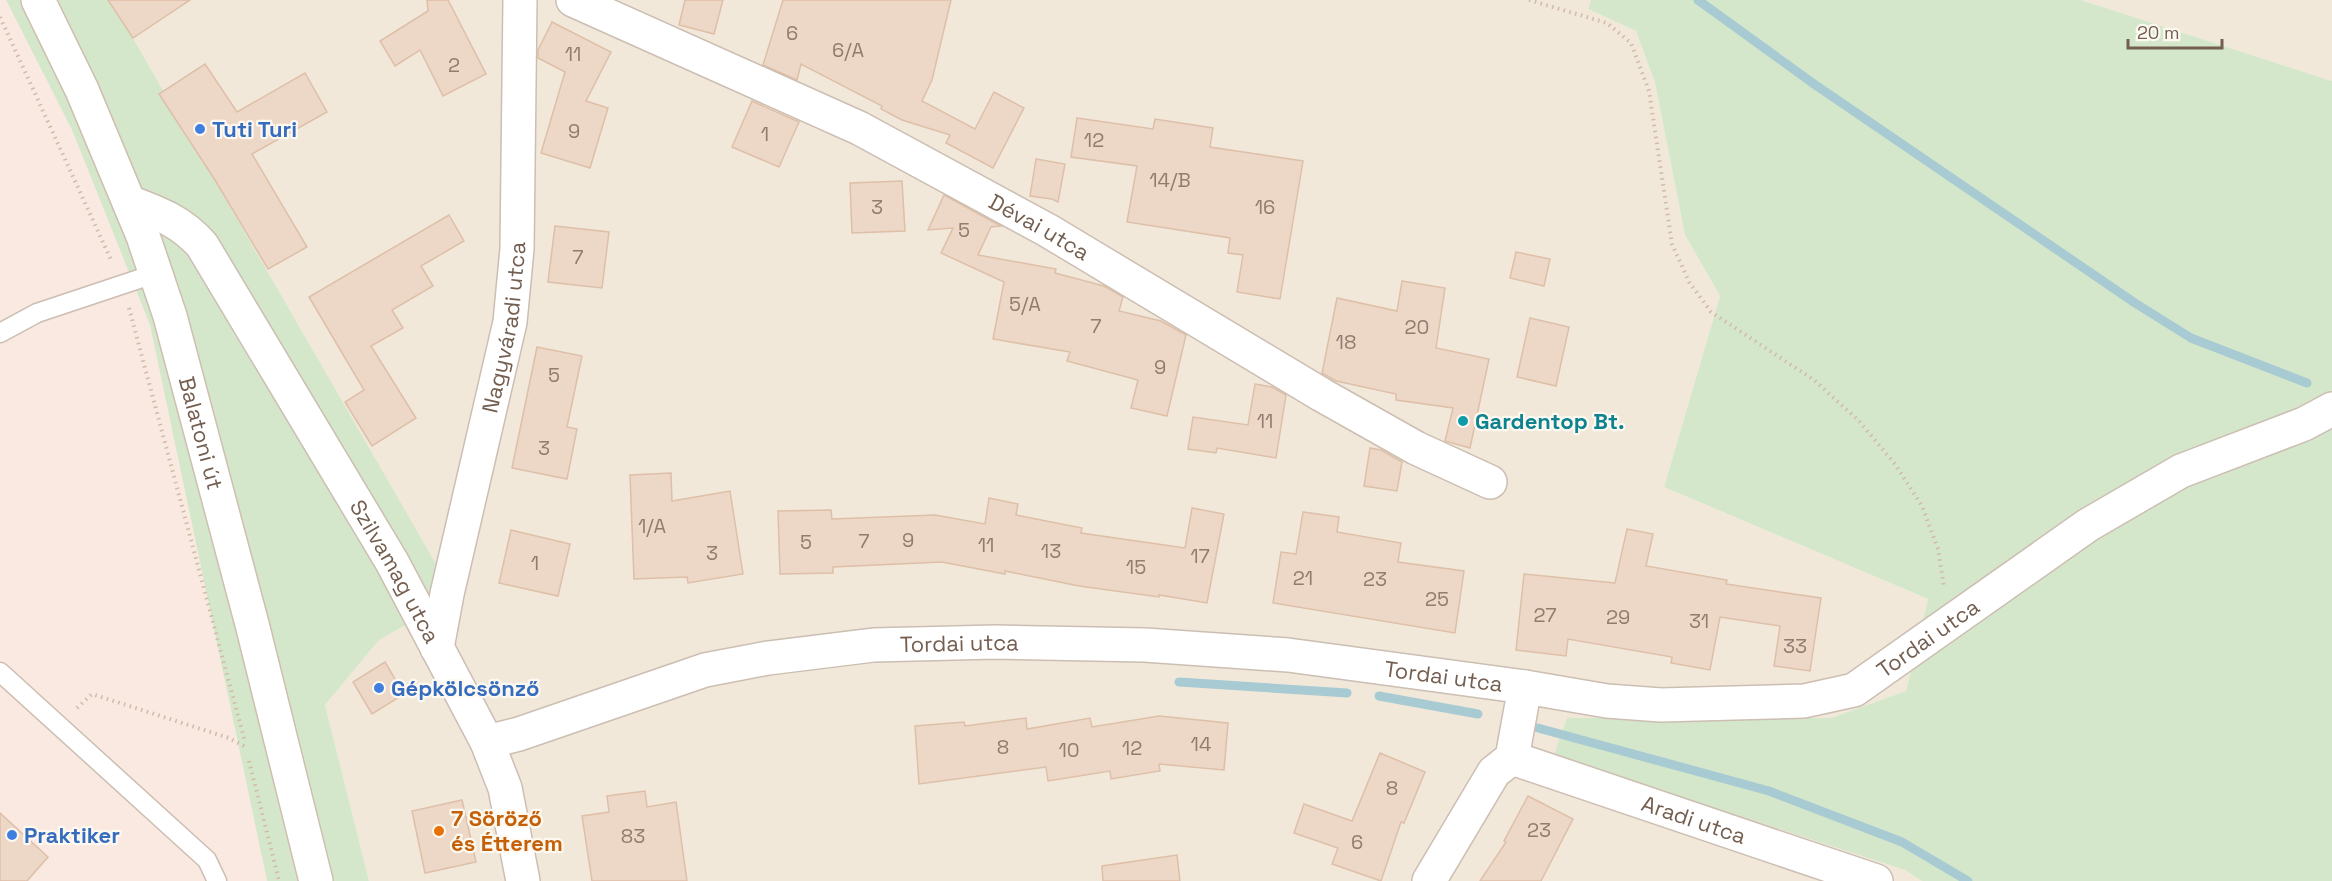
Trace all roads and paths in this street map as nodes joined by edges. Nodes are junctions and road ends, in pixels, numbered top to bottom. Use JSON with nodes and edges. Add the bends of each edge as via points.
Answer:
{"nodes":[{"id":1,"x":38,"y":0,"type":"edge"},
{"id":2,"x":520,"y":0,"type":"edge"},
{"id":3,"x":573,"y":0,"type":"edge"},
{"id":4,"x":1529,"y":0,"type":"edge"},
{"id":5,"x":0,"y":17,"type":"edge"},
{"id":6,"x":129,"y":202,"type":"junction"},
{"id":7,"x":143,"y":236,"type":"junction"},
{"id":8,"x":156,"y":273,"type":"junction"},
{"id":9,"x":223,"y":280,"type":"junction"},
{"id":10,"x":122,"y":284,"type":"junction"},
{"id":11,"x":0,"y":333,"type":"edge"},
{"id":12,"x":2332,"y":409,"type":"edge"},
{"id":13,"x":1490,"y":482,"type":"dead end"},
{"id":14,"x":1951,"y":623,"type":"junction"},
{"id":15,"x":437,"y":648,"type":"junction"},
{"id":16,"x":0,"y":672,"type":"edge"},
{"id":17,"x":1525,"y":687,"type":"junction"},
{"id":18,"x":66,"y":730,"type":"junction"},
{"id":19,"x":471,"y":730,"type":"junction"},
{"id":20,"x":246,"y":747,"type":"junction"},
{"id":21,"x":1512,"y":758,"type":"junction"},
{"id":22,"x":217,"y":881,"type":"edge"},
{"id":23,"x":279,"y":881,"type":"edge"},
{"id":24,"x":316,"y":881,"type":"edge"},
{"id":25,"x":523,"y":881,"type":"edge"},
{"id":26,"x":1429,"y":881,"type":"edge"},
{"id":27,"x":1876,"y":881,"type":"edge"}],
"edges":[{"from":1,"to":6,"type":"street","name":"Balatoni út","via":[[82,90]]},
{"from":2,"to":15,"type":"street","name":"Nagyváradi utca","via":[[517,249],[510,322]]},
{"from":3,"to":13,"type":"street","name":"Dévai utca","via":[[859,128],[1047,230],[1322,396],[1416,448]]},
{"from":4,"to":14,"type":"path","via":[[1606,23],[1631,43],[1649,91],[1672,244],[1689,282],[1711,312],[1814,380],[1858,420],[1895,465],[1922,506],[1938,549]]},
{"from":5,"to":10,"type":"path"},
{"from":6,"to":7,"type":"street","name":"Balatoni út"},
{"from":6,"to":9,"type":"street","name":"Szilvamag utca","via":[[165,216],[192,234]]},
{"from":7,"to":8,"type":"street","name":"Balatoni út"},
{"from":7,"to":9,"type":"street","name":"Szilvamag utca","via":[[175,243]]},
{"from":8,"to":10,"type":"lane"},
{"from":8,"to":24,"type":"street","name":"Balatoni út","via":[[252,624]]},
{"from":9,"to":15,"type":"street","name":"Szilvamag utca","via":[[392,562]]},
{"from":10,"to":11,"type":"lane","via":[[37,313]]},
{"from":10,"to":20,"type":"path"},
{"from":12,"to":14,"type":"street","name":"Tordai utca","via":[[2304,424],[2181,471],[2088,525]]},
{"from":14,"to":17,"type":"street","name":"Tordai utca","via":[[1854,690],[1804,701],[1661,705],[1607,701]]},
{"from":15,"to":19,"type":"street","name":"Szilvamag utca"},
{"from":16,"to":18,"type":"lane"},
{"from":17,"to":19,"type":"street","name":"Tordai utca","via":[[1288,655],[1169,646],[996,642],[873,645],[705,670],[519,734]]},
{"from":17,"to":21,"type":"street"},
{"from":18,"to":20,"type":"path","via":[[78,706],[92,694]]},
{"from":18,"to":22,"type":"lane","via":[[207,860]]},
{"from":19,"to":25,"type":"street","name":"Szilvamag utca","via":[[505,788]]},
{"from":20,"to":23,"type":"path"},
{"from":21,"to":26,"type":"street","via":[[1494,771]]},
{"from":21,"to":27,"type":"street","name":"Aradi utca"}]}
